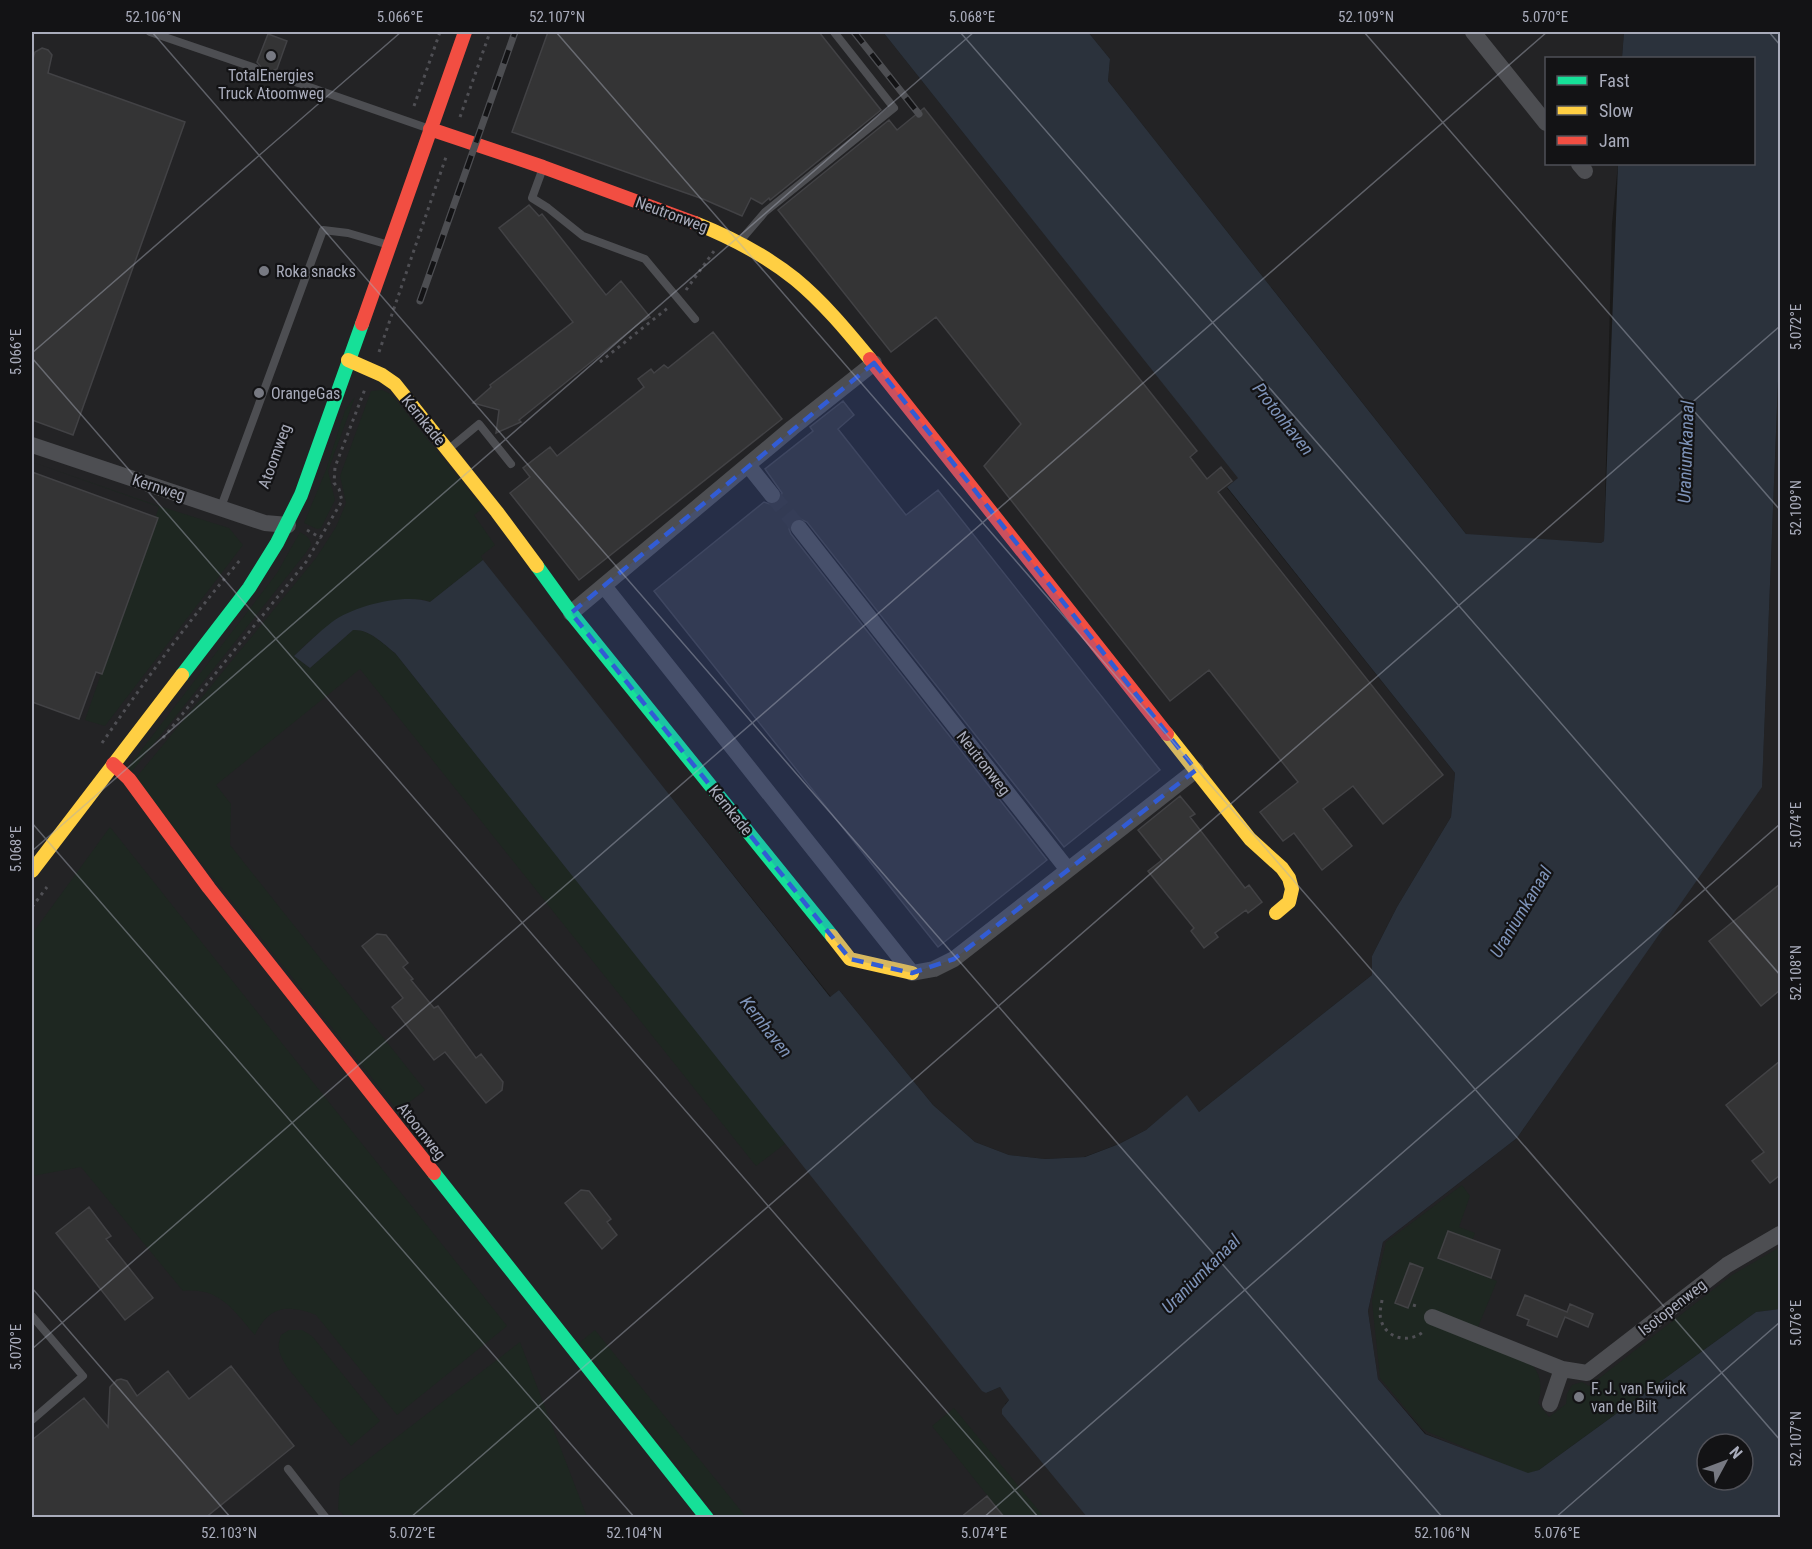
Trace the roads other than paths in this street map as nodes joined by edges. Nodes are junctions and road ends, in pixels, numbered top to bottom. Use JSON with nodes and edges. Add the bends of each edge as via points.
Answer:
{"nodes":[{"id":1,"x":150,"y":32,"type":"edge"},
{"id":2,"x":465,"y":32,"type":"edge"},
{"id":3,"x":834,"y":32,"type":"edge"},
{"id":4,"x":1473,"y":32,"type":"edge"},
{"id":5,"x":255,"y":68,"type":"dead end"},
{"id":6,"x":275,"y":75,"type":"dead end"},
{"id":7,"x":1545,"y":122,"type":"edge"},
{"id":8,"x":430,"y":129,"type":"junction"},
{"id":9,"x":543,"y":167,"type":"junction"},
{"id":10,"x":739,"y":242,"type":"junction"},
{"id":11,"x":389,"y":245,"type":"junction"},
{"id":12,"x":695,"y":319,"type":"dead end"},
{"id":13,"x":348,"y":360,"type":"junction"},
{"id":14,"x":874,"y":363,"type":"junction"},
{"id":15,"x":32,"y":446,"type":"edge"},
{"id":16,"x":447,"y":450,"type":"junction"},
{"id":17,"x":511,"y":464,"type":"dead end"},
{"id":18,"x":748,"y":465,"type":"junction"},
{"id":19,"x":772,"y":495,"type":"tunnel mouth"},
{"id":20,"x":220,"y":507,"type":"junction"},
{"id":21,"x":288,"y":525,"type":"junction"},
{"id":22,"x":799,"y":528,"type":"tunnel mouth"},
{"id":23,"x":604,"y":586,"type":"junction"},
{"id":24,"x":571,"y":613,"type":"junction"},
{"id":25,"x":113,"y":764,"type":"junction"},
{"id":26,"x":1197,"y":770,"type":"junction"},
{"id":27,"x":1068,"y":870,"type":"junction"},
{"id":28,"x":32,"y":871,"type":"edge"},
{"id":29,"x":1276,"y":913,"type":"dead end"},
{"id":30,"x":912,"y":973,"type":"junction"},
{"id":31,"x":1780,"y":1234,"type":"edge"},
{"id":32,"x":32,"y":1316,"type":"edge"},
{"id":33,"x":1432,"y":1317,"type":"road end"},
{"id":34,"x":1563,"y":1369,"type":"junction"},
{"id":35,"x":1550,"y":1404,"type":"dead end"},
{"id":36,"x":32,"y":1420,"type":"edge"},
{"id":37,"x":288,"y":1468,"type":"dead end"},
{"id":38,"x":326,"y":1518,"type":"edge"},
{"id":39,"x":707,"y":1518,"type":"edge"}],
"edges":[{"from":1,"to":5,"type":"lane"},
{"from":2,"to":8,"type":"street"},
{"from":3,"to":10,"type":"lane","via":[[894,108],[765,212]]},
{"from":4,"to":7,"type":"street"},
{"from":6,"to":8,"type":"lane"},
{"from":8,"to":9,"type":"street","name":"Neutronweg"},
{"from":8,"to":11,"type":"street"},
{"from":9,"to":10,"type":"street","name":"Neutronweg"},
{"from":9,"to":12,"type":"lane","via":[[532,198],[583,236],[645,259]]},
{"from":10,"to":14,"type":"street","name":"Neutronweg","via":[[795,279]]},
{"from":11,"to":13,"type":"street"},
{"from":11,"to":20,"type":"lane","via":[[323,230]]},
{"from":13,"to":16,"type":"street","name":"Kernkade","via":[[395,384]]},
{"from":13,"to":21,"type":"street"},
{"from":14,"to":18,"type":"street"},
{"from":14,"to":26,"type":"street","name":"Neutronweg"},
{"from":15,"to":20,"type":"street","name":"Kernweg"},
{"from":16,"to":17,"type":"lane","via":[[479,424]]},
{"from":16,"to":24,"type":"street","name":"Kernkade"},
{"from":18,"to":19,"type":"street"},
{"from":18,"to":23,"type":"street"},
{"from":20,"to":21,"type":"street","name":"Kernweg","via":[[265,523]]},
{"from":21,"to":25,"type":"street","via":[[249,588]]},
{"from":22,"to":27,"type":"street","name":"Neutronweg"},
{"from":23,"to":24,"type":"street"},
{"from":23,"to":30,"type":"street"},
{"from":24,"to":30,"type":"street","name":"Kernkade","via":[[850,959]]},
{"from":25,"to":28,"type":"street"},
{"from":25,"to":39,"type":"street","name":"Atoomweg","via":[[129,779],[209,888]]},
{"from":26,"to":27,"type":"street"},
{"from":26,"to":29,"type":"street","name":"Neutronweg","via":[[1250,839],[1289,878],[1289,902]]},
{"from":27,"to":30,"type":"street","name":"Kernkade","via":[[954,959],[934,969]]},
{"from":31,"to":34,"type":"street","name":"Isotopenweg","via":[[1727,1265],[1587,1373]]},
{"from":32,"to":36,"type":"lane","via":[[82,1376]]},
{"from":33,"to":34,"type":"street","name":"Isotopenweg"},
{"from":34,"to":35,"type":"street"},
{"from":37,"to":38,"type":"lane"}]}
